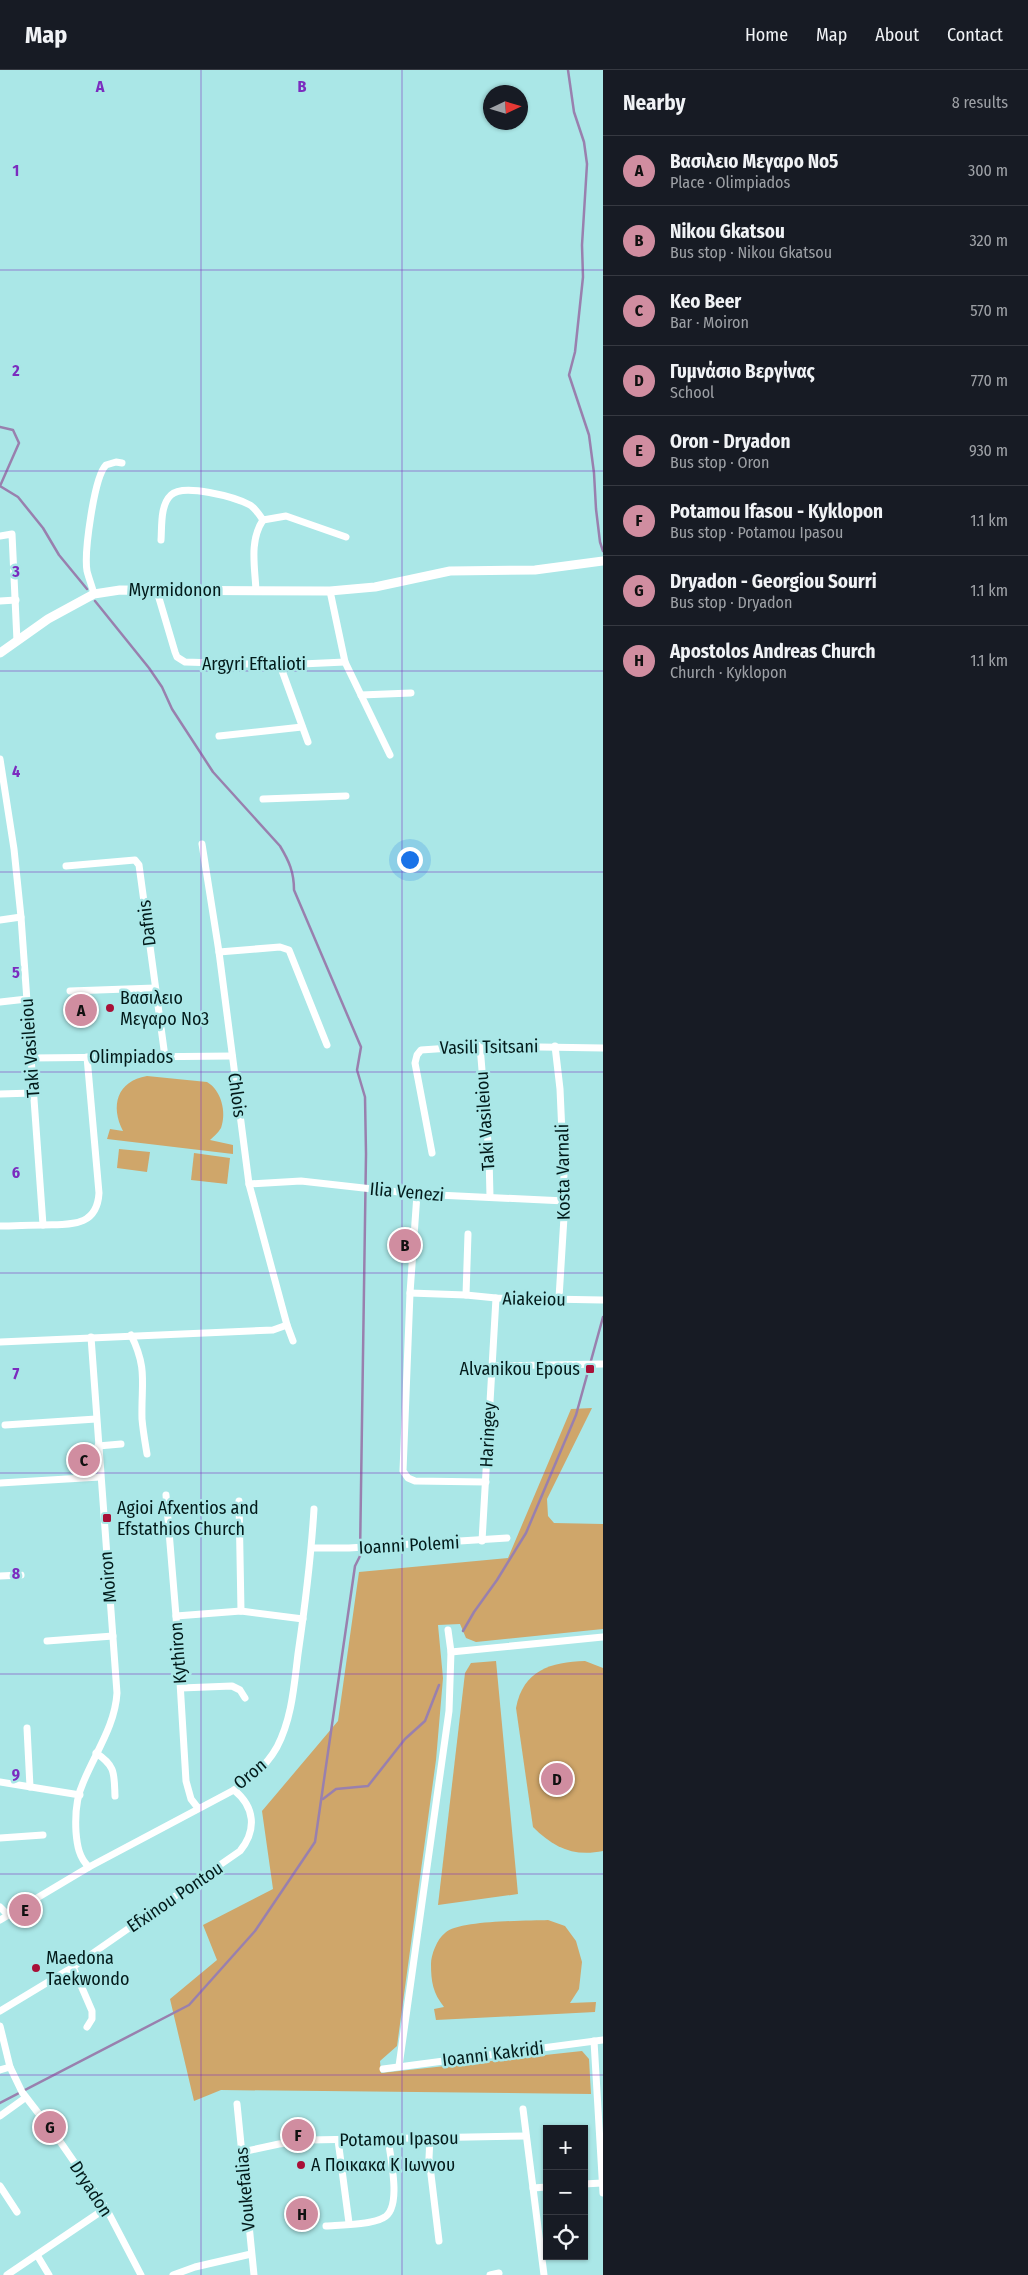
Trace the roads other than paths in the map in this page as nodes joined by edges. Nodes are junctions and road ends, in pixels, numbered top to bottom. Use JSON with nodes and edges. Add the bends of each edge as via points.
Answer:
{"nodes":[{"id":1,"x":122,"y":463,"type":"dead end"},
{"id":2,"x":263,"y":520,"type":"junction"},
{"id":3,"x":0,"y":536,"type":"edge"},
{"id":4,"x":346,"y":537,"type":"dead end"},
{"id":5,"x":161,"y":540,"type":"dead end"},
{"id":6,"x":603,"y":560,"type":"edge"},
{"id":7,"x":156,"y":588,"type":"junction"},
{"id":8,"x":256,"y":591,"type":"junction"},
{"id":9,"x":330,"y":591,"type":"junction"},
{"id":10,"x":94,"y":594,"type":"junction"},
{"id":11,"x":16,"y":600,"type":"junction"},
{"id":12,"x":0,"y":601,"type":"edge"},
{"id":13,"x":17,"y":641,"type":"junction"},
{"id":14,"x":0,"y":653,"type":"edge"},
{"id":15,"x":345,"y":662,"type":"junction"},
{"id":16,"x":280,"y":664,"type":"junction"},
{"id":17,"x":411,"y":693,"type":"dead end"},
{"id":18,"x":361,"y":695,"type":"junction"},
{"id":19,"x":302,"y":727,"type":"junction"},
{"id":20,"x":219,"y":736,"type":"dead end"},
{"id":21,"x":308,"y":742,"type":"dead end"},
{"id":22,"x":390,"y":756,"type":"dead end"},
{"id":23,"x":0,"y":760,"type":"edge"},
{"id":24,"x":346,"y":796,"type":"dead end"},
{"id":25,"x":263,"y":799,"type":"dead end"},
{"id":26,"x":202,"y":844,"type":"dead end"},
{"id":27,"x":66,"y":866,"type":"dead end"},
{"id":28,"x":21,"y":917,"type":"junction"},
{"id":29,"x":0,"y":920,"type":"edge"},
{"id":30,"x":219,"y":952,"type":"junction"},
{"id":31,"x":154,"y":988,"type":"junction"},
{"id":32,"x":70,"y":991,"type":"dead end"},
{"id":33,"x":27,"y":999,"type":"junction"},
{"id":34,"x":0,"y":1002,"type":"edge"},
{"id":35,"x":327,"y":1045,"type":"dead end"},
{"id":36,"x":480,"y":1046,"type":"junction"},
{"id":37,"x":555,"y":1046,"type":"junction"},
{"id":38,"x":603,"y":1048,"type":"edge"},
{"id":39,"x":232,"y":1056,"type":"junction"},
{"id":40,"x":87,"y":1057,"type":"junction"},
{"id":41,"x":165,"y":1057,"type":"junction"},
{"id":42,"x":31,"y":1058,"type":"junction"},
{"id":43,"x":33,"y":1093,"type":"junction"},
{"id":44,"x":0,"y":1094,"type":"edge"},
{"id":45,"x":432,"y":1153,"type":"dead end"},
{"id":46,"x":249,"y":1184,"type":"junction"},
{"id":47,"x":417,"y":1194,"type":"junction"},
{"id":48,"x":490,"y":1197,"type":"junction"},
{"id":49,"x":565,"y":1201,"type":"junction"},
{"id":50,"x":43,"y":1225,"type":"junction"},
{"id":51,"x":0,"y":1226,"type":"edge"},
{"id":52,"x":468,"y":1234,"type":"dead end"},
{"id":53,"x":410,"y":1293,"type":"junction"},
{"id":54,"x":466,"y":1295,"type":"junction"},
{"id":55,"x":496,"y":1298,"type":"junction"},
{"id":56,"x":559,"y":1298,"type":"junction"},
{"id":57,"x":602,"y":1300,"type":"edge"},
{"id":58,"x":287,"y":1325,"type":"junction"},
{"id":59,"x":131,"y":1335,"type":"junction"},
{"id":60,"x":91,"y":1336,"type":"junction"},
{"id":61,"x":293,"y":1341,"type":"dead end"},
{"id":62,"x":0,"y":1342,"type":"edge"},
{"id":63,"x":600,"y":1364,"type":"edge"},
{"id":64,"x":492,"y":1366,"type":"junction"},
{"id":65,"x":96,"y":1418,"type":"junction"},
{"id":66,"x":5,"y":1425,"type":"dead end"},
{"id":67,"x":121,"y":1444,"type":"dead end"},
{"id":68,"x":98,"y":1446,"type":"junction"},
{"id":69,"x":147,"y":1454,"type":"dead end"},
{"id":70,"x":100,"y":1477,"type":"junction"},
{"id":71,"x":486,"y":1482,"type":"junction"},
{"id":72,"x":0,"y":1483,"type":"edge"},
{"id":73,"x":166,"y":1495,"type":"dead end"},
{"id":74,"x":239,"y":1501,"type":"dead end"},
{"id":75,"x":314,"y":1509,"type":"dead end"},
{"id":76,"x":507,"y":1538,"type":"dead end"},
{"id":77,"x":482,"y":1541,"type":"junction"},
{"id":78,"x":312,"y":1548,"type":"junction"},
{"id":79,"x":21,"y":1575,"type":"dead end"},
{"id":80,"x":0,"y":1576,"type":"edge"},
{"id":81,"x":240,"y":1612,"type":"junction"},
{"id":82,"x":176,"y":1616,"type":"junction"},
{"id":83,"x":303,"y":1619,"type":"junction"},
{"id":84,"x":448,"y":1630,"type":"dead end"},
{"id":85,"x":113,"y":1636,"type":"junction"},
{"id":86,"x":603,"y":1637,"type":"edge"},
{"id":87,"x":47,"y":1641,"type":"dead end"},
{"id":88,"x":451,"y":1652,"type":"junction"},
{"id":89,"x":181,"y":1688,"type":"junction"},
{"id":90,"x":245,"y":1698,"type":"dead end"},
{"id":91,"x":27,"y":1728,"type":"dead end"},
{"id":92,"x":96,"y":1753,"type":"junction"},
{"id":93,"x":0,"y":1782,"type":"edge"},
{"id":94,"x":30,"y":1786,"type":"junction"},
{"id":95,"x":234,"y":1790,"type":"junction"},
{"id":96,"x":80,"y":1795,"type":"junction"},
{"id":97,"x":115,"y":1796,"type":"dead end"},
{"id":98,"x":198,"y":1808,"type":"junction"},
{"id":99,"x":43,"y":1835,"type":"dead end"},
{"id":100,"x":0,"y":1838,"type":"edge"},
{"id":101,"x":89,"y":1867,"type":"junction"},
{"id":102,"x":0,"y":1907,"type":"edge"},
{"id":103,"x":8,"y":1915,"type":"junction"},
{"id":104,"x":0,"y":1920,"type":"edge"},
{"id":105,"x":73,"y":1967,"type":"junction"},
{"id":106,"x":0,"y":2011,"type":"edge"},
{"id":107,"x":0,"y":2026,"type":"edge"},
{"id":108,"x":87,"y":2026,"type":"dead end"},
{"id":109,"x":603,"y":2040,"type":"edge"},
{"id":110,"x":594,"y":2041,"type":"junction"},
{"id":111,"x":10,"y":2066,"type":"junction"},
{"id":112,"x":400,"y":2066,"type":"junction"},
{"id":113,"x":383,"y":2069,"type":"dead end"},
{"id":114,"x":0,"y":2070,"type":"edge"},
{"id":115,"x":23,"y":2095,"type":"junction"},
{"id":116,"x":237,"y":2104,"type":"dead end"},
{"id":117,"x":523,"y":2109,"type":"dead end"},
{"id":118,"x":0,"y":2116,"type":"edge"},
{"id":119,"x":526,"y":2136,"type":"junction"},
{"id":120,"x":388,"y":2138,"type":"junction"},
{"id":121,"x":430,"y":2138,"type":"junction"},
{"id":122,"x":338,"y":2140,"type":"junction"},
{"id":123,"x":242,"y":2152,"type":"junction"},
{"id":124,"x":602,"y":2183,"type":"edge"},
{"id":125,"x":588,"y":2184,"type":"edge"},
{"id":126,"x":0,"y":2186,"type":"edge"},
{"id":127,"x":543,"y":2187,"type":"edge"},
{"id":128,"x":533,"y":2188,"type":"junction"},
{"id":129,"x":603,"y":2192,"type":"edge"},
{"id":130,"x":106,"y":2208,"type":"junction"},
{"id":131,"x":18,"y":2212,"type":"dead end"},
{"id":132,"x":349,"y":2224,"type":"junction"},
{"id":133,"x":326,"y":2226,"type":"dead end"},
{"id":134,"x":439,"y":2241,"type":"dead end"},
{"id":135,"x":251,"y":2254,"type":"junction"},
{"id":136,"x":37,"y":2255,"type":"junction"},
{"id":137,"x":499,"y":2274,"type":"dead end"},
{"id":138,"x":7,"y":2275,"type":"edge"},
{"id":139,"x":49,"y":2275,"type":"edge"},
{"id":140,"x":141,"y":2275,"type":"edge"},
{"id":141,"x":173,"y":2275,"type":"edge"},
{"id":142,"x":254,"y":2275,"type":"edge"},
{"id":143,"x":490,"y":2275,"type":"edge"},
{"id":144,"x":544,"y":2275,"type":"edge"}],
"edges":[{"from":1,"to":10,"type":"street","via":[[106,465],[98,478],[87,564]]},
{"from":2,"to":4,"type":"street","via":[[286,516]]},
{"from":2,"to":5,"type":"street","via":[[253,507],[242,502],[191,489],[179,490],[171,494],[165,504]]},
{"from":2,"to":8,"type":"street","via":[[254,540]]},
{"from":3,"to":11,"type":"street","via":[[12,534]]},
{"from":6,"to":9,"type":"street","name":"Myrmidonon","via":[[535,570],[450,571],[367,588]]},
{"from":7,"to":8,"type":"street","name":"Myrmidonon"},
{"from":7,"to":10,"type":"street","name":"Myrmidonon"},
{"from":7,"to":16,"type":"street","name":"Argyri Eftalioti","via":[[174,652],[180,660],[192,664]]},
{"from":8,"to":9,"type":"street","name":"Myrmidonon"},
{"from":9,"to":15,"type":"street"},
{"from":10,"to":13,"type":"street","name":"Myrmidonon","via":[[48,619]]},
{"from":11,"to":12,"type":"street"},
{"from":11,"to":13,"type":"street"},
{"from":13,"to":14,"type":"street","name":"Myrmidonon"},
{"from":15,"to":16,"type":"street","name":"Argyri Eftalioti"},
{"from":15,"to":18,"type":"street"},
{"from":16,"to":19,"type":"street"},
{"from":17,"to":18,"type":"street"},
{"from":18,"to":22,"type":"street"},
{"from":19,"to":20,"type":"street"},
{"from":19,"to":21,"type":"street"},
{"from":23,"to":28,"type":"street","name":"Taki Vasileiou"},
{"from":24,"to":25,"type":"street"},
{"from":26,"to":30,"type":"street","name":"Chlois"},
{"from":27,"to":31,"type":"street","name":"Dafnis","via":[[136,860]]},
{"from":28,"to":29,"type":"street"},
{"from":28,"to":33,"type":"street","name":"Taki Vasileiou"},
{"from":30,"to":35,"type":"street","via":[[280,947],[289,950]]},
{"from":30,"to":39,"type":"street","name":"Chlois"},
{"from":31,"to":32,"type":"street"},
{"from":31,"to":41,"type":"street","name":"Dafnis"},
{"from":33,"to":34,"type":"street"},
{"from":33,"to":42,"type":"street","name":"Taki Vasileiou"},
{"from":36,"to":37,"type":"street","name":"Vasili Tsitsani"},
{"from":36,"to":45,"type":"street","name":"Vasili Tsitsani","via":[[426,1048],[417,1055],[415,1063]]},
{"from":36,"to":48,"type":"street","name":"Taki Vasileiou"},
{"from":37,"to":38,"type":"street","name":"Vasili Tsitsani"},
{"from":37,"to":49,"type":"street","name":"Kosta Varnali"},
{"from":39,"to":41,"type":"street","name":"Olimpiados"},
{"from":39,"to":46,"type":"street","name":"Chlois"},
{"from":40,"to":41,"type":"street","name":"Olimpiados"},
{"from":40,"to":42,"type":"street","name":"Olimpiados"},
{"from":40,"to":50,"type":"street","via":[[99,1193],[97,1206],[91,1215],[78,1223]]},
{"from":42,"to":43,"type":"street","name":"Taki Vasileiou"},
{"from":43,"to":44,"type":"street"},
{"from":43,"to":50,"type":"street","name":"Taki Vasileiou"},
{"from":46,"to":47,"type":"street","name":"Ilia Venezi","via":[[302,1181]]},
{"from":46,"to":58,"type":"street","name":"Chlois"},
{"from":47,"to":48,"type":"street","name":"Ilia Venezi"},
{"from":47,"to":53,"type":"street"},
{"from":48,"to":49,"type":"street","name":"Ilia Venezi"},
{"from":49,"to":56,"type":"street","name":"Kosta Varnali"},
{"from":50,"to":51,"type":"street"},
{"from":52,"to":54,"type":"street"},
{"from":53,"to":54,"type":"street","name":"Aiakeiou"},
{"from":53,"to":71,"type":"street","via":[[404,1471],[415,1481]]},
{"from":54,"to":55,"type":"street","name":"Aiakeiou"},
{"from":55,"to":56,"type":"street","name":"Aiakeiou"},
{"from":55,"to":64,"type":"street","name":"Haringey"},
{"from":56,"to":57,"type":"street","name":"Aiakeiou"},
{"from":58,"to":59,"type":"street","via":[[273,1330]]},
{"from":58,"to":61,"type":"street","name":"Chlois"},
{"from":59,"to":60,"type":"street"},
{"from":59,"to":69,"type":"street","via":[[140,1353],[143,1372],[142,1417]]},
{"from":60,"to":62,"type":"street"},
{"from":60,"to":65,"type":"street","name":"Moiron"},
{"from":63,"to":64,"type":"street"},
{"from":64,"to":71,"type":"street","name":"Haringey"},
{"from":65,"to":66,"type":"street"},
{"from":65,"to":68,"type":"street","name":"Moiron"},
{"from":67,"to":68,"type":"street"},
{"from":68,"to":70,"type":"street","name":"Moiron"},
{"from":70,"to":72,"type":"street"},
{"from":70,"to":85,"type":"street","name":"Moiron"},
{"from":71,"to":77,"type":"street","name":"Haringey"},
{"from":73,"to":82,"type":"street","name":"Kythiron"},
{"from":74,"to":81,"type":"street"},
{"from":75,"to":78,"type":"street","name":"Oron"},
{"from":76,"to":77,"type":"street","name":"Ioanni Polemi"},
{"from":77,"to":78,"type":"street","name":"Ioanni Polemi"},
{"from":78,"to":83,"type":"street","name":"Oron"},
{"from":79,"to":80,"type":"street"},
{"from":81,"to":82,"type":"street"},
{"from":81,"to":83,"type":"street"},
{"from":82,"to":89,"type":"street","name":"Kythiron"},
{"from":83,"to":95,"type":"street","name":"Oron","via":[[292,1702],[282,1737],[265,1764]]},
{"from":84,"to":88,"type":"street"},
{"from":85,"to":87,"type":"street"},
{"from":85,"to":92,"type":"street","name":"Moiron","via":[[116,1703]]},
{"from":86,"to":88,"type":"street"},
{"from":88,"to":112,"type":"street","via":[[449,1710]]},
{"from":89,"to":90,"type":"street","via":[[232,1686]]},
{"from":89,"to":98,"type":"street","name":"Kythiron","via":[[186,1781],[191,1799]]},
{"from":91,"to":94,"type":"street"},
{"from":92,"to":96,"type":"street","name":"Moiron"},
{"from":92,"to":97,"type":"street","via":[[112,1766]]},
{"from":93,"to":94,"type":"street"},
{"from":94,"to":96,"type":"street"},
{"from":95,"to":98,"type":"street","name":"Oron"},
{"from":95,"to":105,"type":"street","name":"Efxinou Pontou","via":[[243,1798],[251,1816],[249,1835],[240,1851]]},
{"from":96,"to":101,"type":"street","name":"Moiron","via":[[76,1839],[81,1857]]},
{"from":98,"to":101,"type":"street","name":"Oron"},
{"from":99,"to":100,"type":"street"},
{"from":101,"to":103,"type":"street","name":"Oron"},
{"from":102,"to":103,"type":"street"},
{"from":103,"to":104,"type":"street","name":"Oron"},
{"from":105,"to":106,"type":"street","name":"Efxinou Pontou"},
{"from":105,"to":108,"type":"street","via":[[92,2011],[92,2019]]},
{"from":107,"to":111,"type":"street","name":"Dryadon"},
{"from":109,"to":110,"type":"street","name":"Ioanni Kakridi"},
{"from":110,"to":112,"type":"street","name":"Ioanni Kakridi"},
{"from":110,"to":124,"type":"street"},
{"from":111,"to":114,"type":"street"},
{"from":111,"to":115,"type":"street","name":"Dryadon"},
{"from":112,"to":113,"type":"street","name":"Ioanni Kakridi"},
{"from":115,"to":118,"type":"street"},
{"from":115,"to":130,"type":"street","name":"Dryadon"},
{"from":116,"to":123,"type":"street","name":"Voukefalias"},
{"from":117,"to":119,"type":"street"},
{"from":119,"to":121,"type":"street","name":"Potamou Ipasou"},
{"from":119,"to":128,"type":"street"},
{"from":120,"to":121,"type":"street","name":"Potamou Ipasou"},
{"from":120,"to":122,"type":"street","name":"Potamou Ipasou"},
{"from":120,"to":132,"type":"street","via":[[395,2196],[391,2211],[381,2220]]},
{"from":121,"to":134,"type":"street","via":[[429,2158]]},
{"from":122,"to":123,"type":"street","name":"Potamou Ipasou","via":[[294,2141]]},
{"from":122,"to":132,"type":"street"},
{"from":123,"to":135,"type":"street","name":"Voukefalias"},
{"from":124,"to":125,"type":"street"},
{"from":124,"to":129,"type":"street"},
{"from":126,"to":131,"type":"street"},
{"from":127,"to":128,"type":"street"},
{"from":128,"to":144,"type":"street"},
{"from":130,"to":136,"type":"street"},
{"from":130,"to":140,"type":"street","name":"Dryadon"},
{"from":132,"to":133,"type":"street"},
{"from":135,"to":141,"type":"street"},
{"from":135,"to":142,"type":"street","name":"Voukefalias"},
{"from":136,"to":138,"type":"street"},
{"from":136,"to":139,"type":"street"},
{"from":137,"to":143,"type":"street"}]}
